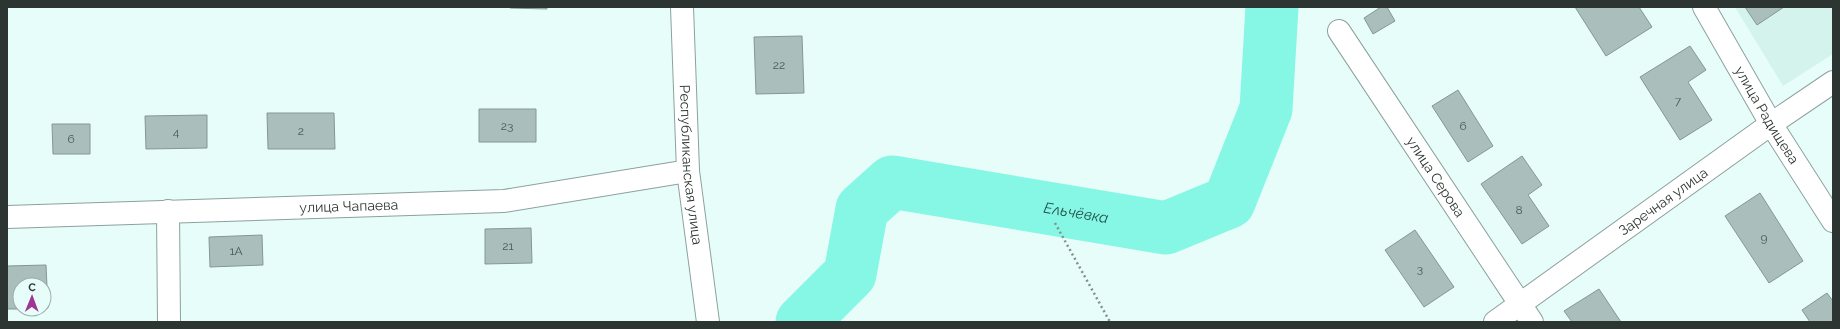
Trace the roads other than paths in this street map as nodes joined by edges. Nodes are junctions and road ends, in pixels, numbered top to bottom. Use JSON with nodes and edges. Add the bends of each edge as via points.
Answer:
{"nodes":[{"id":1,"x":682,"y":7,"type":"edge"},
{"id":2,"x":1704,"y":7,"type":"edge"},
{"id":3,"x":1339,"y":31,"type":"dead end"},
{"id":4,"x":1833,"y":82,"type":"edge"},
{"id":5,"x":1771,"y":124,"type":"junction"},
{"id":6,"x":688,"y":171,"type":"junction"},
{"id":7,"x":168,"y":211,"type":"junction"},
{"id":8,"x":7,"y":216,"type":"edge"},
{"id":9,"x":1833,"y":221,"type":"edge"},
{"id":10,"x":1526,"y":313,"type":"edge"},
{"id":11,"x":169,"y":322,"type":"edge"},
{"id":12,"x":708,"y":322,"type":"edge"},
{"id":13,"x":1495,"y":322,"type":"edge"}],
"edges":[{"from":1,"to":6,"type":"street","name":"Республиканская улица"},
{"from":2,"to":5,"type":"street","name":"улица Радищева"},
{"from":3,"to":10,"type":"street","name":"улица Серова"},
{"from":4,"to":5,"type":"street","name":"Заречная улица"},
{"from":5,"to":9,"type":"street","name":"улица Радищева"},
{"from":5,"to":10,"type":"street","name":"Заречная улица"},
{"from":6,"to":7,"type":"street","name":"улица Чапаева","via":[[504,201]]},
{"from":6,"to":12,"type":"street","name":"Республиканская улица"},
{"from":7,"to":8,"type":"street","name":"улица Чапаева"},
{"from":7,"to":11,"type":"street"},
{"from":10,"to":13,"type":"street","name":"Заречная улица"}]}
